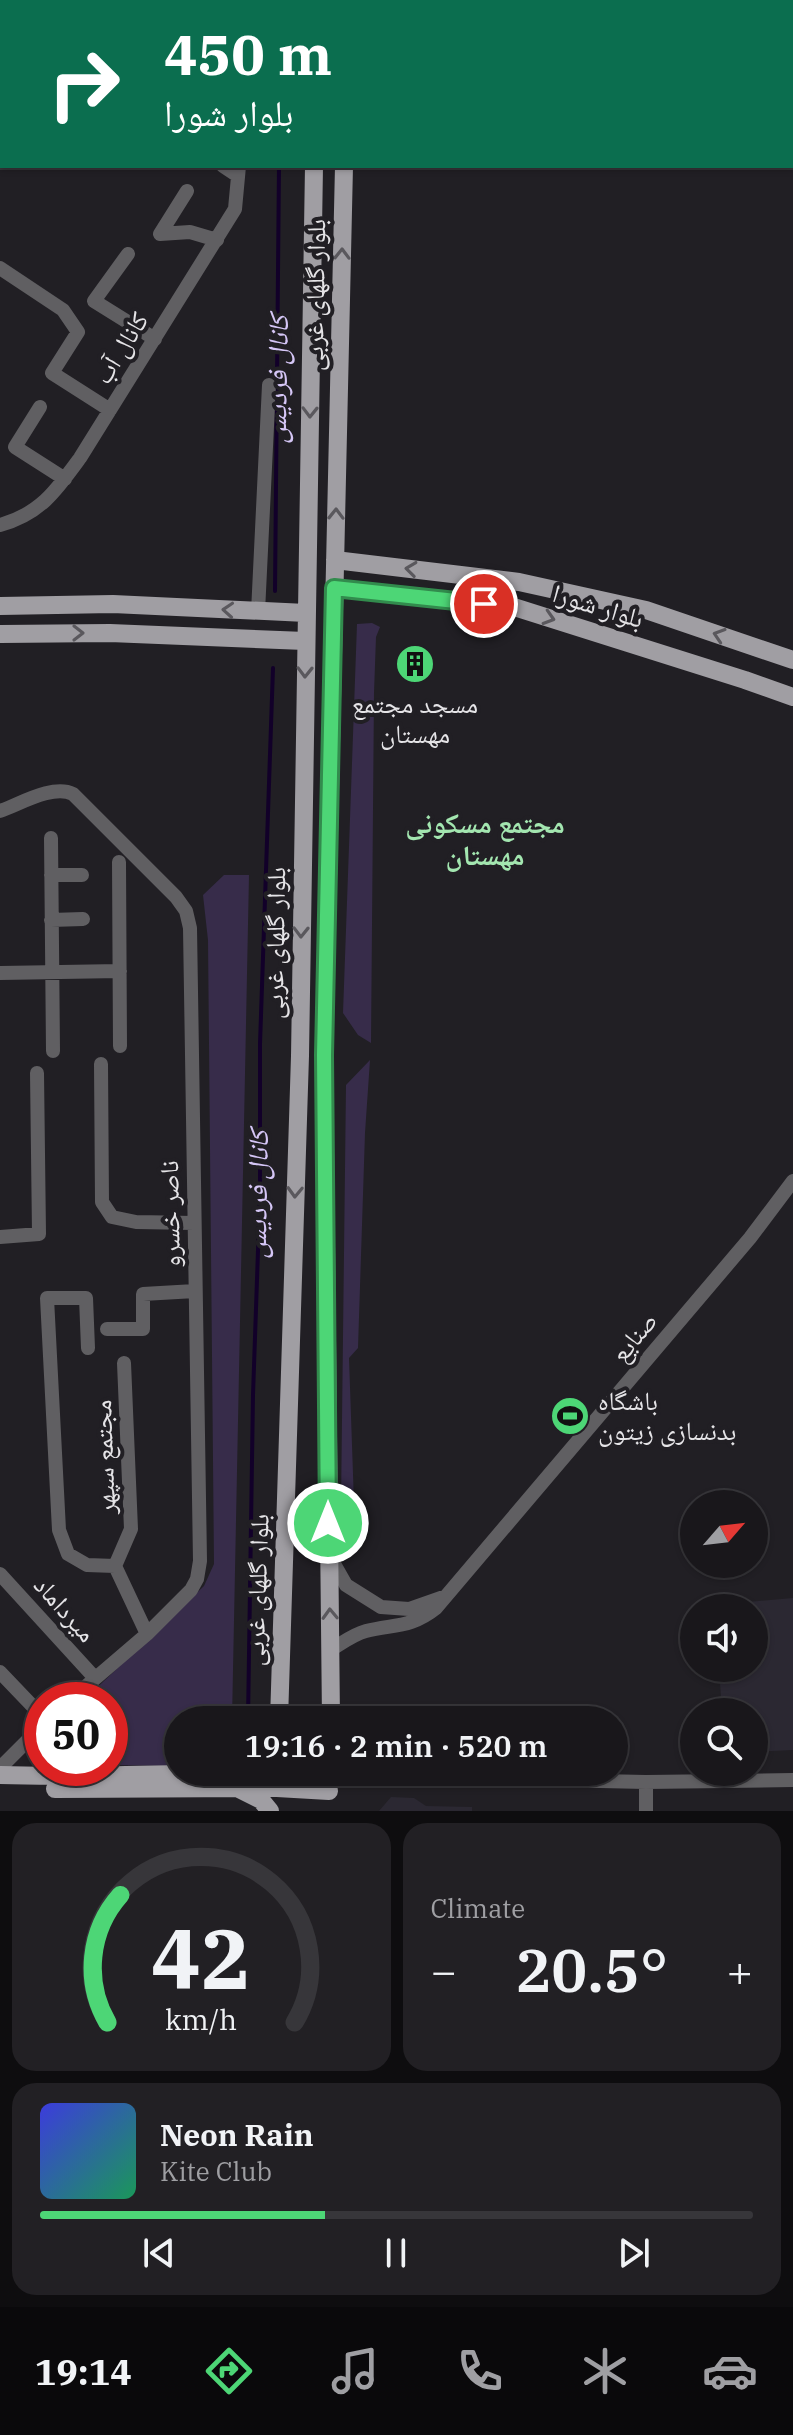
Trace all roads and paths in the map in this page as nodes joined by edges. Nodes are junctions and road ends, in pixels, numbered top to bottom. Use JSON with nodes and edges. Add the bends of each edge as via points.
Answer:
{"nodes":[{"id":1,"x":314,"y":168,"type":"edge"},
{"id":2,"x":344,"y":168,"type":"edge"},
{"id":3,"x":239,"y":171,"type":"edge"},
{"id":4,"x":187,"y":191,"type":"dead end"},
{"id":5,"x":217,"y":240,"type":"junction"},
{"id":6,"x":128,"y":254,"type":"dead end"},
{"id":7,"x":0,"y":268,"type":"edge"},
{"id":8,"x":311,"y":335,"type":"junction"},
{"id":9,"x":340,"y":337,"type":"junction"},
{"id":10,"x":155,"y":339,"type":"junction"},
{"id":11,"x":269,"y":385,"type":"dead end"},
{"id":12,"x":40,"y":407,"type":"dead end"},
{"id":13,"x":110,"y":410,"type":"junction"},
{"id":14,"x":65,"y":479,"type":"junction"},
{"id":15,"x":0,"y":525,"type":"edge"},
{"id":16,"x":335,"y":560,"type":"junction"},
{"id":17,"x":334,"y":588,"type":"junction"},
{"id":18,"x":0,"y":606,"type":"edge"},
{"id":19,"x":258,"y":612,"type":"junction"},
{"id":20,"x":306,"y":613,"type":"junction"},
{"id":21,"x":0,"y":634,"type":"edge"},
{"id":22,"x":255,"y":638,"type":"junction"},
{"id":23,"x":305,"y":641,"type":"junction"},
{"id":24,"x":793,"y":660,"type":"edge"},
{"id":25,"x":793,"y":697,"type":"edge"},
{"id":26,"x":0,"y":811,"type":"edge"},
{"id":27,"x":51,"y":838,"type":"dead end"},
{"id":28,"x":328,"y":850,"type":"junction"},
{"id":29,"x":303,"y":853,"type":"junction"},
{"id":30,"x":119,"y":862,"type":"dead end"},
{"id":31,"x":51,"y":875,"type":"junction"},
{"id":32,"x":82,"y":875,"type":"dead end"},
{"id":33,"x":83,"y":919,"type":"dead end"},
{"id":34,"x":51,"y":920,"type":"junction"},
{"id":35,"x":120,"y":971,"type":"junction"},
{"id":36,"x":0,"y":973,"type":"edge"},
{"id":37,"x":52,"y":973,"type":"junction"},
{"id":38,"x":120,"y":1046,"type":"dead end"},
{"id":39,"x":53,"y":1051,"type":"dead end"},
{"id":40,"x":101,"y":1064,"type":"dead end"},
{"id":41,"x":37,"y":1073,"type":"dead end"},
{"id":42,"x":793,"y":1181,"type":"edge"},
{"id":43,"x":194,"y":1223,"type":"junction"},
{"id":44,"x":0,"y":1237,"type":"edge"},
{"id":45,"x":195,"y":1291,"type":"junction"},
{"id":46,"x":107,"y":1329,"type":"dead end"},
{"id":47,"x":88,"y":1348,"type":"dead end"},
{"id":48,"x":124,"y":1363,"type":"dead end"},
{"id":49,"x":328,"y":1554,"type":"junction"},
{"id":50,"x":115,"y":1566,"type":"junction"},
{"id":51,"x":0,"y":1574,"type":"edge"},
{"id":52,"x":447,"y":1596,"type":"junction"},
{"id":53,"x":147,"y":1634,"type":"junction"},
{"id":54,"x":332,"y":1649,"type":"junction"},
{"id":55,"x":94,"y":1677,"type":"junction"},
{"id":56,"x":3,"y":1678,"type":"edge"},
{"id":57,"x":89,"y":1682,"type":"edge"},
{"id":58,"x":24,"y":1698,"type":"edge"},
{"id":59,"x":279,"y":1706,"type":"edge"},
{"id":60,"x":331,"y":1706,"type":"edge"},
{"id":61,"x":24,"y":1744,"type":"edge"},
{"id":62,"x":0,"y":1768,"type":"edge"},
{"id":63,"x":0,"y":1775,"type":"edge"},
{"id":64,"x":24,"y":1776,"type":"edge"},
{"id":65,"x":164,"y":1777,"type":"edge"},
{"id":66,"x":128,"y":1778,"type":"edge"},
{"id":67,"x":793,"y":1780,"type":"edge"},
{"id":68,"x":128,"y":1782,"type":"edge"},
{"id":69,"x":628,"y":1782,"type":"edge"},
{"id":70,"x":646,"y":1782,"type":"junction"},
{"id":71,"x":24,"y":1783,"type":"edge"},
{"id":72,"x":243,"y":1786,"type":"edge"},
{"id":73,"x":277,"y":1786,"type":"edge"},
{"id":74,"x":329,"y":1786,"type":"edge"},
{"id":75,"x":0,"y":1787,"type":"edge"},
{"id":76,"x":236,"y":1788,"type":"junction"},
{"id":77,"x":270,"y":1811,"type":"edge"},
{"id":78,"x":277,"y":1811,"type":"edge"},
{"id":79,"x":328,"y":1811,"type":"edge"},
{"id":80,"x":646,"y":1811,"type":"edge"}],
"edges":[{"from":1,"to":8,"type":"main road","name":"بلوار گلهای غربی"},
{"from":9,"to":2,"type":"main road","name":"بلوار گلهای غربی","one_way":true},
{"from":3,"to":5,"type":"street","name":"کانال آب","via":[[235,209]]},
{"from":4,"to":5,"type":"street","via":[[160,234],[190,232]]},
{"from":5,"to":10,"type":"street","name":"کانال آب"},
{"from":6,"to":10,"type":"street","via":[[94,301]]},
{"from":7,"to":13,"type":"street","via":[[63,310],[78,332],[52,373]]},
{"from":8,"to":9,"type":"main road","via":[[323,324],[332,325]]},
{"from":8,"to":20,"type":"main road","name":"بلوار گلهای غربی","one_way":true},
{"from":16,"to":9,"type":"main road","name":"بلوار گلهای غربی","one_way":true},
{"from":10,"to":13,"type":"street","name":"کانال آب"},
{"from":11,"to":19,"type":"street"},
{"from":12,"to":14,"type":"street","via":[[15,447]]},
{"from":13,"to":14,"type":"street","name":"کانال آب"},
{"from":14,"to":15,"type":"street","name":"کانال آب","via":[[52,497],[20,519]]},
{"from":16,"to":17,"type":"main road","name":"بلوار گلهای غربی"},
{"from":24,"to":16,"type":"main road","name":"بلوار شورا","one_way":true,"via":[[646,610],[547,588]]},
{"from":17,"to":25,"type":"main road","name":"بلوار شورا","one_way":true,"via":[[514,607]]},
{"from":17,"to":28,"type":"main road","name":"بلوار گلهای غربی"},
{"from":19,"to":18,"type":"main road","one_way":true,"via":[[113,604]]},
{"from":19,"to":20,"type":"main road"},
{"from":19,"to":22,"type":"main road","via":[[266,626]]},
{"from":20,"to":23,"type":"main road","name":"بلوار گلهای غربی"},
{"from":21,"to":22,"type":"main road","one_way":true},
{"from":22,"to":23,"type":"main road"},
{"from":23,"to":29,"type":"main road","name":"بلوار گلهای غربی","one_way":true},
{"from":26,"to":43,"type":"street","name":"ناصر خسرو","via":[[52,793],[73,794],[186,911]]},
{"from":27,"to":31,"type":"street"},
{"from":28,"to":29,"type":"main road","via":[[312,862]]},
{"from":28,"to":49,"type":"main road","name":"بلوار گلهای غربی"},
{"from":29,"to":59,"type":"main road","name":"بلوار گلهای غربی","one_way":true},
{"from":30,"to":35,"type":"street"},
{"from":31,"to":32,"type":"street"},
{"from":31,"to":34,"type":"street"},
{"from":33,"to":34,"type":"street"},
{"from":34,"to":37,"type":"street"},
{"from":35,"to":37,"type":"street"},
{"from":35,"to":38,"type":"street"},
{"from":36,"to":37,"type":"street"},
{"from":37,"to":39,"type":"street"},
{"from":40,"to":43,"type":"street","via":[[102,1202],[112,1217],[124,1220]]},
{"from":41,"to":44,"type":"street","via":[[39,1234]]},
{"from":42,"to":52,"type":"street","name":"صنایع"},
{"from":43,"to":45,"type":"street","name":"ناصر خسرو"},
{"from":45,"to":46,"type":"street","via":[[143,1294],[143,1329]]},
{"from":45,"to":53,"type":"street","name":"ناصر خسرو","via":[[200,1561],[191,1590]]},
{"from":47,"to":50,"type":"street","via":[[86,1298],[47,1298],[59,1530],[68,1554],[87,1565]]},
{"from":48,"to":50,"type":"street","name":"مجتمع سپهر","via":[[131,1529]]},
{"from":49,"to":52,"type":"street","via":[[346,1585],[381,1607],[409,1609]]},
{"from":54,"to":49,"type":"main road","name":"بلوار گلهای غربی","one_way":true},
{"from":50,"to":53,"type":"street"},
{"from":51,"to":55,"type":"street","name":"میرداماد"},
{"from":52,"to":54,"type":"street","name":"صنایع","via":[[423,1619],[364,1631]]},
{"from":53,"to":55,"type":"street","name":"ناصر خسرو"},
{"from":54,"to":60,"type":"main road","name":"بلوار گلهای غربی"},
{"from":55,"to":57,"type":"street","name":"ناصر خسرو"},
{"from":56,"to":58,"type":"street"},
{"from":61,"to":62,"type":"street"},
{"from":63,"to":64,"type":"main road"},
{"from":65,"to":66,"type":"main road"},
{"from":67,"to":70,"type":"street"},
{"from":68,"to":76,"type":"main road"},
{"from":69,"to":70,"type":"street"},
{"from":70,"to":80,"type":"street"},
{"from":71,"to":75,"type":"main road"},
{"from":72,"to":76,"type":"main road"},
{"from":73,"to":78,"type":"main road"},
{"from":74,"to":79,"type":"main road"},
{"from":76,"to":77,"type":"main road","via":[[261,1800]]}]}
